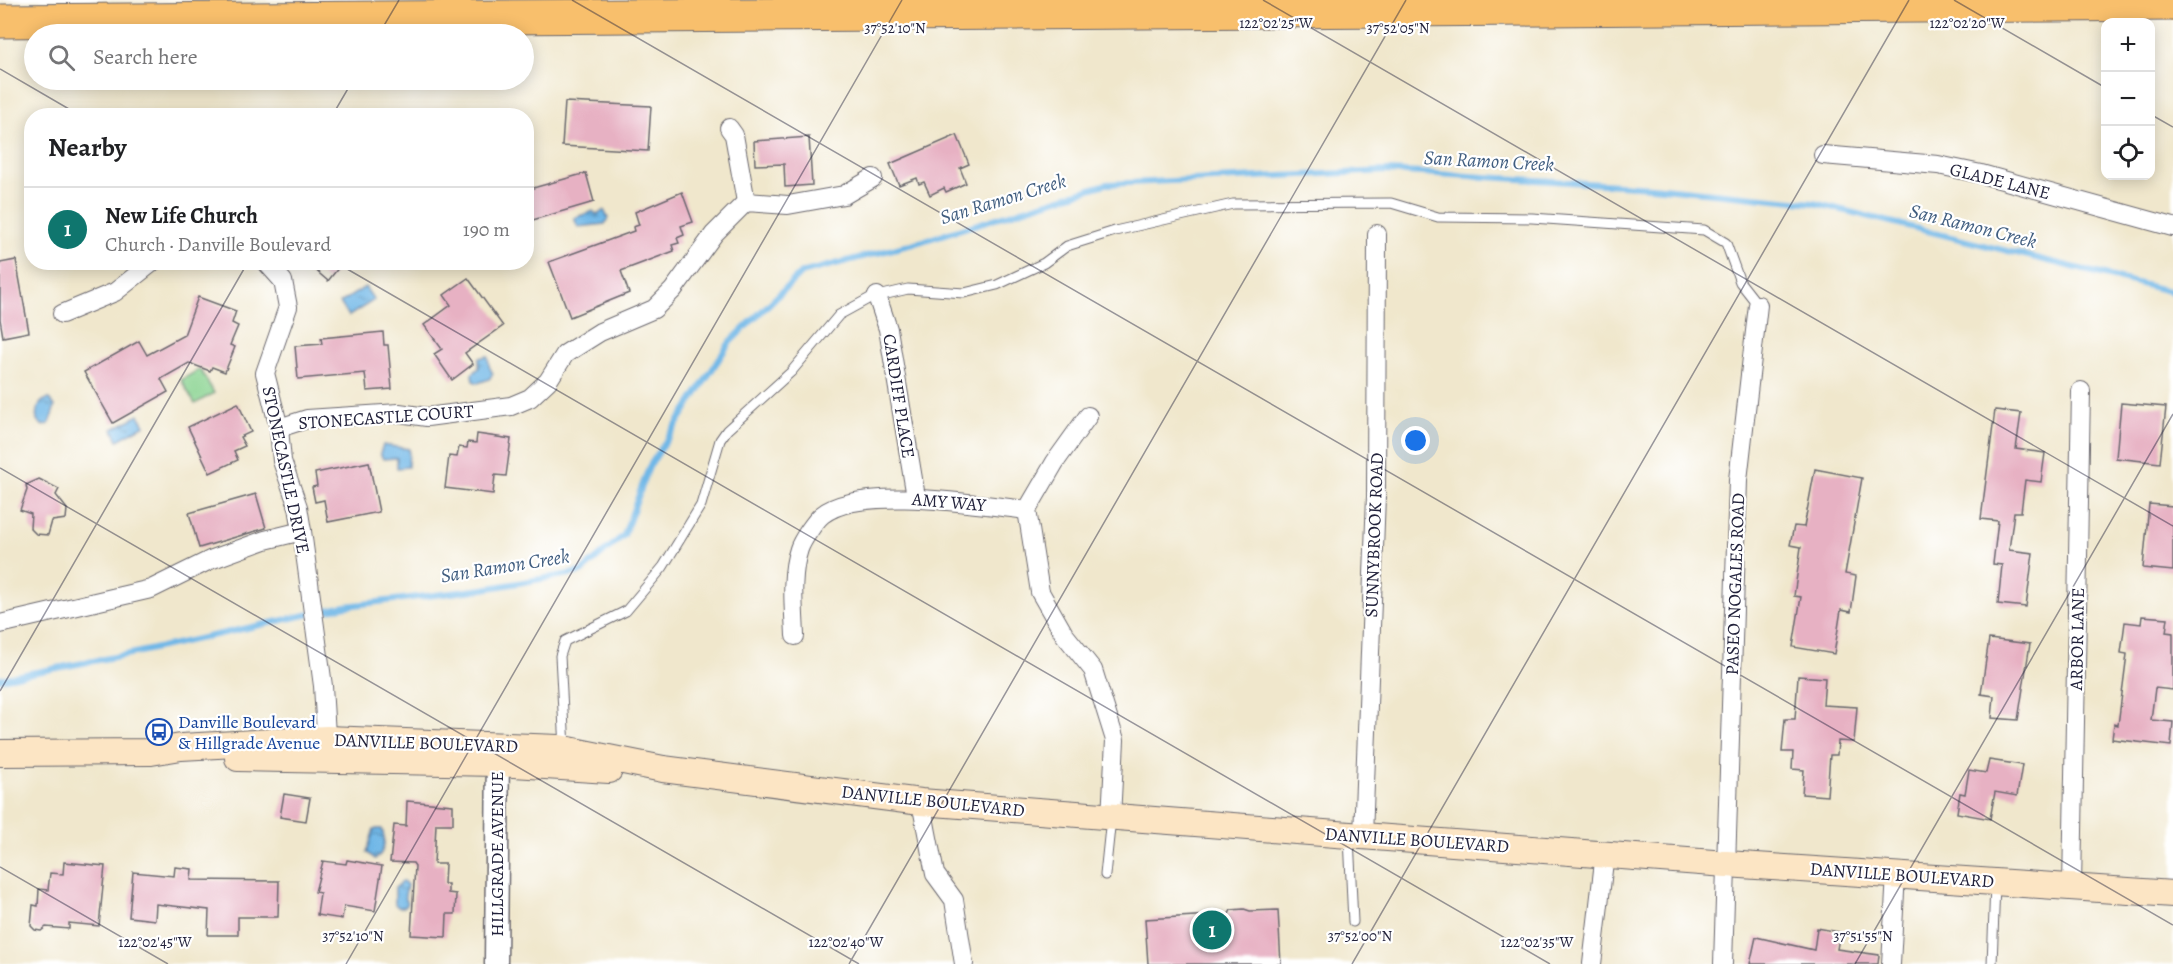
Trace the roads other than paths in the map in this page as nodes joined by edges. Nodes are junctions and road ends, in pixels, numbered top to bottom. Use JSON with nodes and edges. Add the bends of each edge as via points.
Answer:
{"nodes":[{"id":1,"x":2173,"y":4,"type":"edge"},
{"id":2,"x":1948,"y":7,"type":"junction"},
{"id":3,"x":0,"y":21,"type":"edge"},
{"id":4,"x":2101,"y":23,"type":"edge"},
{"id":5,"x":2155,"y":24,"type":"edge"},
{"id":6,"x":2173,"y":24,"type":"edge"},
{"id":7,"x":729,"y":128,"type":"dead end"},
{"id":8,"x":1823,"y":155,"type":"dead end"},
{"id":9,"x":873,"y":178,"type":"dead end"},
{"id":10,"x":746,"y":202,"type":"junction"},
{"id":11,"x":2173,"y":227,"type":"edge"},
{"id":12,"x":1377,"y":234,"type":"dead end"},
{"id":13,"x":143,"y":270,"type":"edge"},
{"id":14,"x":273,"y":270,"type":"edge"},
{"id":15,"x":877,"y":296,"type":"junction"},
{"id":16,"x":1758,"y":305,"type":"joint"},
{"id":17,"x":62,"y":314,"type":"dead end"},
{"id":18,"x":2081,"y":392,"type":"dead end"},
{"id":19,"x":1088,"y":416,"type":"dead end"},
{"id":20,"x":279,"y":428,"type":"junction"},
{"id":21,"x":916,"y":497,"type":"junction"},
{"id":22,"x":1027,"y":510,"type":"junction"},
{"id":23,"x":302,"y":531,"type":"junction"},
{"id":24,"x":2,"y":624,"type":"edge"},
{"id":25,"x":795,"y":636,"type":"dead end"},
{"id":26,"x":327,"y":749,"type":"junction"},
{"id":27,"x":0,"y":753,"type":"edge"},
{"id":28,"x":498,"y":754,"type":"junction"},
{"id":29,"x":565,"y":759,"type":"junction"},
{"id":30,"x":921,"y":802,"type":"junction"},
{"id":31,"x":1111,"y":818,"type":"junction"},
{"id":32,"x":1356,"y":835,"type":"junction"},
{"id":33,"x":1605,"y":853,"type":"junction"},
{"id":34,"x":1726,"y":864,"type":"junction"},
{"id":35,"x":1896,"y":874,"type":"junction"},
{"id":36,"x":1105,"y":875,"type":"dead end"},
{"id":37,"x":1995,"y":881,"type":"junction"},
{"id":38,"x":2073,"y":887,"type":"junction"},
{"id":39,"x":2173,"y":894,"type":"edge"},
{"id":40,"x":1353,"y":922,"type":"dead end"},
{"id":41,"x":496,"y":964,"type":"edge"},
{"id":42,"x":964,"y":964,"type":"edge"},
{"id":43,"x":1592,"y":964,"type":"edge"},
{"id":44,"x":1723,"y":964,"type":"edge"},
{"id":45,"x":1891,"y":964,"type":"edge"},
{"id":46,"x":1992,"y":964,"type":"edge"}],
"edges":[{"from":1,"to":2,"type":"highway"},
{"from":2,"to":3,"type":"highway"},
{"from":2,"to":4,"type":"highway","via":[[2004,23]]},
{"from":5,"to":6,"type":"highway"},
{"from":7,"to":10,"type":"street","via":[[734,135]]},
{"from":8,"to":11,"type":"street","name":"GLADE LANE","via":[[1938,165]]},
{"from":9,"to":10,"type":"street","via":[[844,195],[788,205]]},
{"from":10,"to":20,"type":"street","name":"STONECASTLE COURT","via":[[714,234],[654,309],[600,332],[565,354],[548,381],[530,398],[511,406],[427,417],[399,413],[308,419]]},
{"from":12,"to":32,"type":"street","name":"SUNNYBROOK ROAD","via":[[1376,496]]},
{"from":13,"to":17,"type":"street","via":[[115,292]]},
{"from":14,"to":20,"type":"street","name":"STONECASTLE DRIVE","via":[[283,281],[288,307],[265,373]]},
{"from":15,"to":16,"type":"lane","via":[[908,289],[964,292],[997,285],[1044,263],[1066,246],[1233,204],[1391,203],[1438,217],[1532,218],[1704,230],[1726,243],[1740,282]]},
{"from":15,"to":21,"type":"street","name":"CARDIFF PLACE","via":[[888,328]]},
{"from":15,"to":29,"type":"lane","via":[[839,315],[790,372],[727,430],[720,440],[701,505],[663,567],[626,611],[565,641],[560,656]]},
{"from":16,"to":34,"type":"street","name":"PASEO NOGALES ROAD","via":[[1738,480]]},
{"from":18,"to":38,"type":"street","name":"ARBOR LANE"},
{"from":19,"to":22,"type":"street","via":[[1054,462]]},
{"from":20,"to":23,"type":"street","name":"STONECASTLE DRIVE","via":[[282,461]]},
{"from":21,"to":22,"type":"street","name":"AMY WAY"},
{"from":21,"to":25,"type":"street","name":"AMY WAY","via":[[852,502],[823,514],[799,548],[793,590]]},
{"from":22,"to":31,"type":"street","via":[[1041,592],[1064,634],[1093,670],[1115,740]]},
{"from":23,"to":24,"type":"street","via":[[210,560],[151,589]]},
{"from":23,"to":26,"type":"street","name":"STONECASTLE DRIVE"},
{"from":26,"to":27,"type":"main road","name":"DANVILLE BOULEVARD","via":[[181,747],[151,752]]},
{"from":26,"to":28,"type":"main road","name":"DANVILLE BOULEVARD"},
{"from":28,"to":29,"type":"main road","name":"DANVILLE BOULEVARD"},
{"from":28,"to":41,"type":"street","name":"HILLGRADE AVENUE"},
{"from":29,"to":30,"type":"main road","name":"DANVILLE BOULEVARD"},
{"from":30,"to":31,"type":"main road","name":"DANVILLE BOULEVARD"},
{"from":30,"to":42,"type":"street","via":[[935,874],[954,900]]},
{"from":31,"to":32,"type":"main road","name":"DANVILLE BOULEVARD"},
{"from":31,"to":36,"type":"lane"},
{"from":32,"to":33,"type":"main road","name":"DANVILLE BOULEVARD"},
{"from":32,"to":40,"type":"lane"},
{"from":33,"to":34,"type":"main road","name":"DANVILLE BOULEVARD"},
{"from":33,"to":43,"type":"street"},
{"from":34,"to":35,"type":"main road","name":"DANVILLE BOULEVARD"},
{"from":34,"to":44,"type":"street","name":"PASEO NOGALES ROAD"},
{"from":35,"to":37,"type":"main road","name":"DANVILLE BOULEVARD"},
{"from":35,"to":45,"type":"street"},
{"from":37,"to":38,"type":"main road","name":"DANVILLE BOULEVARD"},
{"from":37,"to":46,"type":"lane"},
{"from":38,"to":39,"type":"main road","name":"DANVILLE BOULEVARD"}]}
